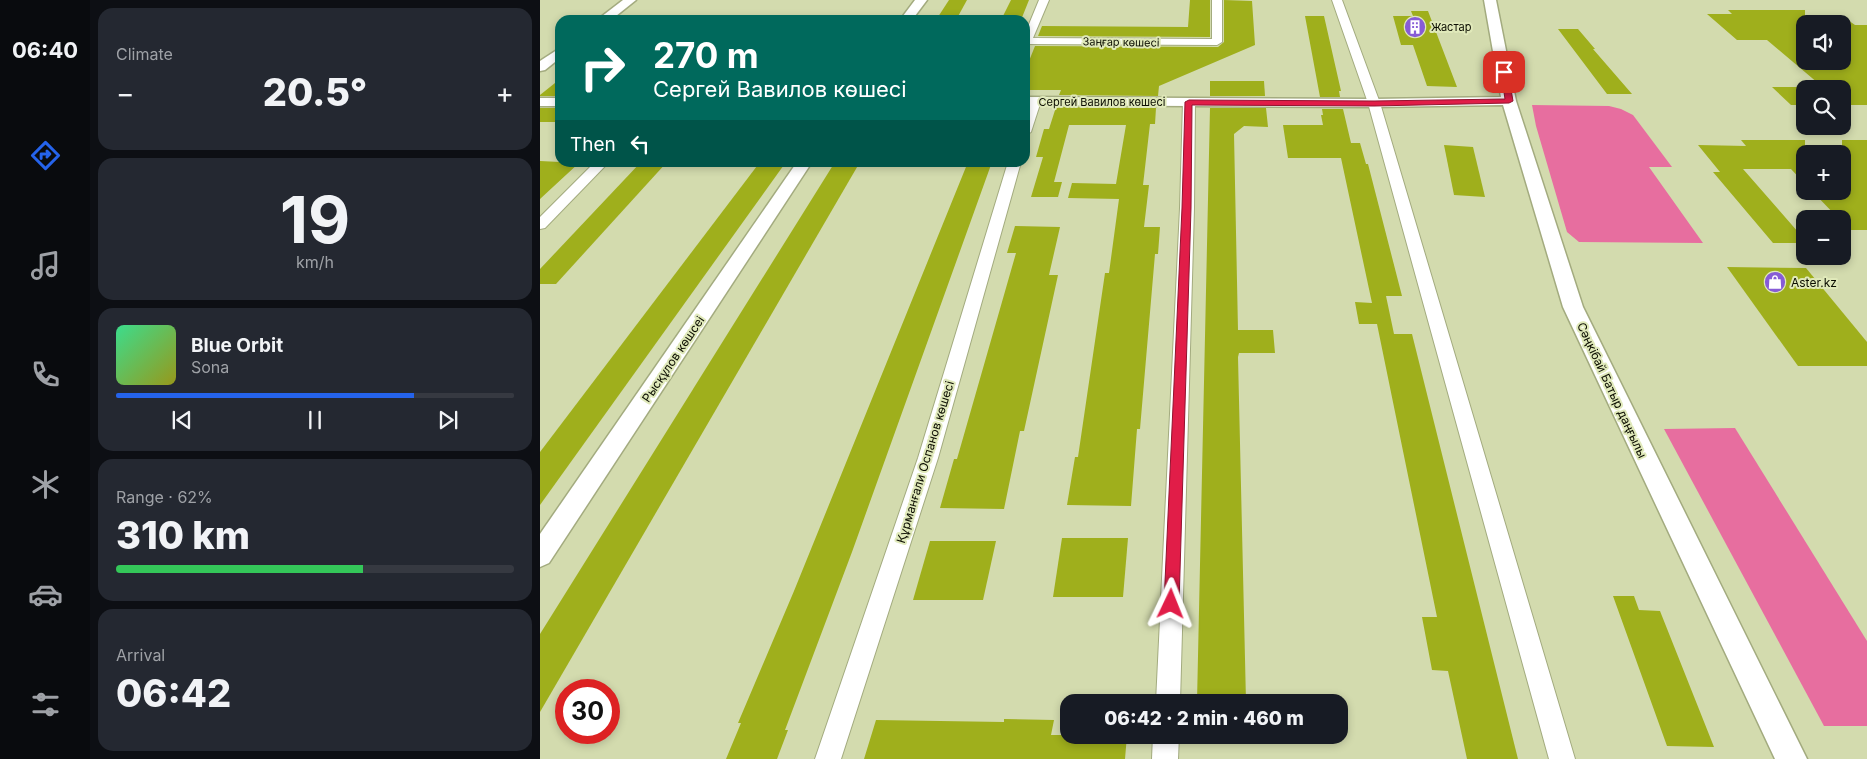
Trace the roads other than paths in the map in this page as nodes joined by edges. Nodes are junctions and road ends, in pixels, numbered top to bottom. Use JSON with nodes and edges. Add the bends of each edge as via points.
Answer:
{"nodes":[{"id":1,"x":630,"y":0,"type":"edge"},
{"id":2,"x":921,"y":0,"type":"edge"},
{"id":3,"x":1044,"y":0,"type":"edge"},
{"id":4,"x":1218,"y":0,"type":"edge"},
{"id":5,"x":1337,"y":0,"type":"edge"},
{"id":6,"x":1490,"y":0,"type":"edge"},
{"id":7,"x":610,"y":15,"type":"edge"},
{"id":8,"x":910,"y":15,"type":"edge"},
{"id":9,"x":1030,"y":34,"type":"edge"},
{"id":10,"x":1030,"y":41,"type":"edge"},
{"id":11,"x":555,"y":56,"type":"edge"},
{"id":12,"x":540,"y":67,"type":"edge"},
{"id":13,"x":1030,"y":101,"type":"edge"},
{"id":14,"x":1509,"y":101,"type":"junction"},
{"id":15,"x":540,"y":102,"type":"edge"},
{"id":16,"x":555,"y":102,"type":"edge"},
{"id":17,"x":1189,"y":102,"type":"junction"},
{"id":18,"x":1374,"y":103,"type":"junction"},
{"id":19,"x":598,"y":167,"type":"edge"},
{"id":20,"x":802,"y":167,"type":"edge"},
{"id":21,"x":1015,"y":167,"type":"edge"},
{"id":22,"x":540,"y":225,"type":"edge"},
{"id":23,"x":540,"y":556,"type":"edge"},
{"id":24,"x":1168,"y":694,"type":"edge"},
{"id":25,"x":1166,"y":744,"type":"edge"},
{"id":26,"x":828,"y":759,"type":"edge"},
{"id":27,"x":1165,"y":759,"type":"edge"},
{"id":28,"x":1562,"y":759,"type":"edge"},
{"id":29,"x":1791,"y":759,"type":"edge"}],
"edges":[{"from":1,"to":7,"type":"street"},
{"from":2,"to":8,"type":"street"},
{"from":3,"to":9,"type":"street","name":"Заңғар көшесі"},
{"from":4,"to":10,"type":"street","name":"Заңғар көшесі","via":[[1217,42]]},
{"from":5,"to":18,"type":"street"},
{"from":6,"to":14,"type":"street","name":"Сәңкібай Батыр даңғылы"},
{"from":11,"to":12,"type":"street"},
{"from":13,"to":17,"type":"street","name":"Сергей Вавилов көшесі"},
{"from":14,"to":18,"type":"street","name":"Сергей Вавилов көшесі"},
{"from":14,"to":29,"type":"street","name":"Сәңкібай Батыр даңғылы","via":[[1573,307]]},
{"from":15,"to":16,"type":"street"},
{"from":17,"to":18,"type":"street","name":"Сергей Вавилов көшесі"},
{"from":17,"to":24,"type":"street"},
{"from":18,"to":28,"type":"street"},
{"from":19,"to":22,"type":"street"},
{"from":20,"to":23,"type":"street","name":"Рысқұлов көшсеі"},
{"from":21,"to":26,"type":"street","name":"Құрманғали Оспанов көшесі","via":[[928,458]]},
{"from":25,"to":27,"type":"street"}]}
